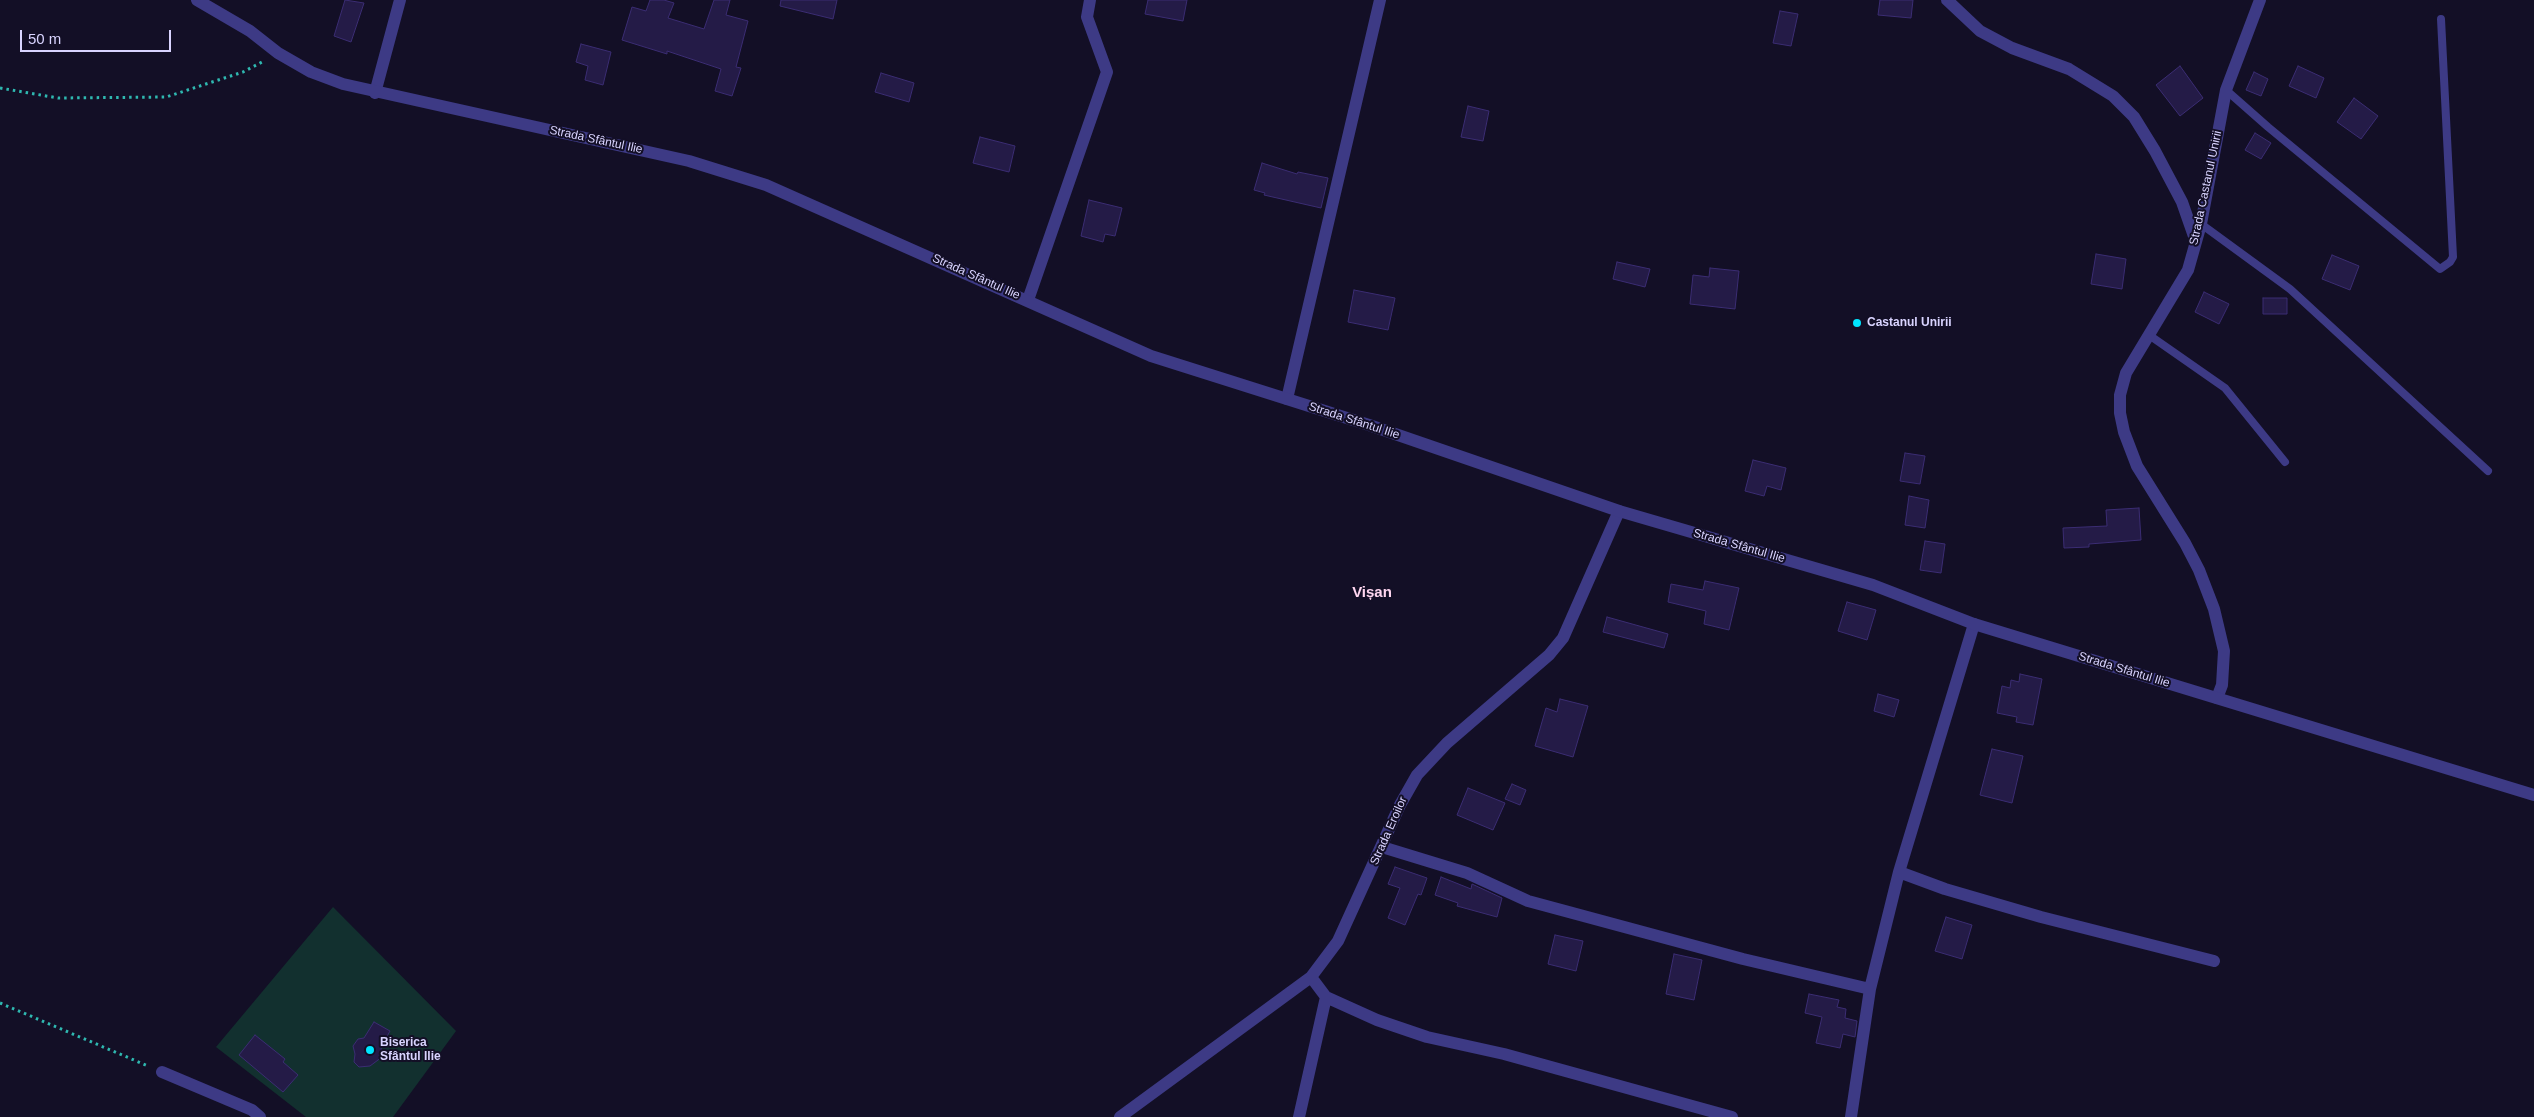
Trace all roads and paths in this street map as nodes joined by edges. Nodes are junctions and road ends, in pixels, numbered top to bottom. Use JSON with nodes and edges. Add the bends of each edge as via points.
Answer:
{"nodes":[{"id":1,"x":197,"y":0,"type":"edge"},
{"id":2,"x":400,"y":0,"type":"edge"},
{"id":3,"x":1090,"y":0,"type":"edge"},
{"id":4,"x":1380,"y":0,"type":"edge"},
{"id":5,"x":1947,"y":0,"type":"edge"},
{"id":6,"x":2260,"y":0,"type":"edge"},
{"id":7,"x":2441,"y":19,"type":"dead end"},
{"id":8,"x":278,"y":53,"type":"junction"},
{"id":9,"x":0,"y":88,"type":"edge"},
{"id":10,"x":2226,"y":90,"type":"junction"},
{"id":11,"x":375,"y":93,"type":"junction"},
{"id":12,"x":2201,"y":224,"type":"junction"},
{"id":13,"x":2196,"y":242,"type":"junction"},
{"id":14,"x":1028,"y":300,"type":"junction"},
{"id":15,"x":2149,"y":335,"type":"junction"},
{"id":16,"x":1287,"y":399,"type":"junction"},
{"id":17,"x":2285,"y":462,"type":"dead end"},
{"id":18,"x":2488,"y":471,"type":"dead end"},
{"id":19,"x":1619,"y":510,"type":"junction"},
{"id":20,"x":1974,"y":624,"type":"junction"},
{"id":21,"x":2217,"y":698,"type":"junction"},
{"id":22,"x":2534,"y":795,"type":"edge"},
{"id":23,"x":1382,"y":847,"type":"junction"},
{"id":24,"x":1899,"y":872,"type":"junction"},
{"id":25,"x":2214,"y":961,"type":"dead end"},
{"id":26,"x":1311,"y":977,"type":"junction"},
{"id":27,"x":1870,"y":989,"type":"junction"},
{"id":28,"x":1326,"y":997,"type":"junction"},
{"id":29,"x":0,"y":1003,"type":"edge"},
{"id":30,"x":162,"y":1072,"type":"joint"},
{"id":31,"x":260,"y":1117,"type":"edge"},
{"id":32,"x":1120,"y":1117,"type":"edge"},
{"id":33,"x":1299,"y":1117,"type":"edge"},
{"id":34,"x":1732,"y":1117,"type":"edge"},
{"id":35,"x":1851,"y":1117,"type":"edge"}],
"edges":[{"from":1,"to":8,"type":"street","name":"Strada Sfântul Ilie","via":[[250,31]]},
{"from":2,"to":11,"type":"street"},
{"from":3,"to":14,"type":"street","via":[[1087,16],[1107,72]]},
{"from":4,"to":16,"type":"street"},
{"from":5,"to":13,"type":"street","via":[[1980,31],[2012,48],[2069,69],[2113,96],[2134,117],[2155,151],[2182,202]]},
{"from":6,"to":10,"type":"street","name":"Strada Castanul Unirii"},
{"from":7,"to":10,"type":"lane","via":[[2453,257],[2440,269]]},
{"from":8,"to":9,"type":"path","via":[[243,72],[166,97],[58,98]]},
{"from":8,"to":11,"type":"street","name":"Strada Sfântul Ilie","via":[[311,72]]},
{"from":10,"to":12,"type":"street","name":"Strada Castanul Unirii"},
{"from":11,"to":14,"type":"street","name":"Strada Sfântul Ilie","via":[[690,161],[766,184]]},
{"from":12,"to":13,"type":"street","name":"Strada Castanul Unirii"},
{"from":12,"to":18,"type":"lane","via":[[2290,289]]},
{"from":13,"to":15,"type":"street","name":"Strada Castanul Unirii","via":[[2188,270]]},
{"from":14,"to":16,"type":"street","name":"Strada Sfântul Ilie","via":[[1152,356]]},
{"from":15,"to":17,"type":"lane","via":[[2225,388]]},
{"from":15,"to":21,"type":"street","name":"Strada Castanul Unirii","via":[[2126,373],[2120,395],[2120,413],[2136,466],[2199,570],[2214,609],[2224,651],[2222,686]]},
{"from":16,"to":19,"type":"street","name":"Strada Sfântul Ilie"},
{"from":19,"to":20,"type":"street","name":"Strada Sfântul Ilie","via":[[1873,585]]},
{"from":19,"to":23,"type":"street","name":"Strada Eroilor","via":[[1563,638],[1549,655],[1447,743],[1417,775]]},
{"from":20,"to":21,"type":"street","name":"Strada Sfântul Ilie"},
{"from":20,"to":24,"type":"street"},
{"from":21,"to":22,"type":"street","name":"Strada Sfântul Ilie"},
{"from":23,"to":26,"type":"street","name":"Strada Eroilor","via":[[1338,941]]},
{"from":23,"to":27,"type":"street","via":[[1467,873],[1528,901],[1743,959]]},
{"from":24,"to":25,"type":"street","via":[[2041,917]]},
{"from":24,"to":27,"type":"street"},
{"from":26,"to":28,"type":"street"},
{"from":26,"to":32,"type":"street","name":"Strada Eroilor"},
{"from":27,"to":35,"type":"street"},
{"from":28,"to":33,"type":"street"},
{"from":28,"to":34,"type":"street","via":[[1378,1020],[1427,1036]]},
{"from":29,"to":30,"type":"path"},
{"from":30,"to":31,"type":"street","via":[[252,1110]]}]}
